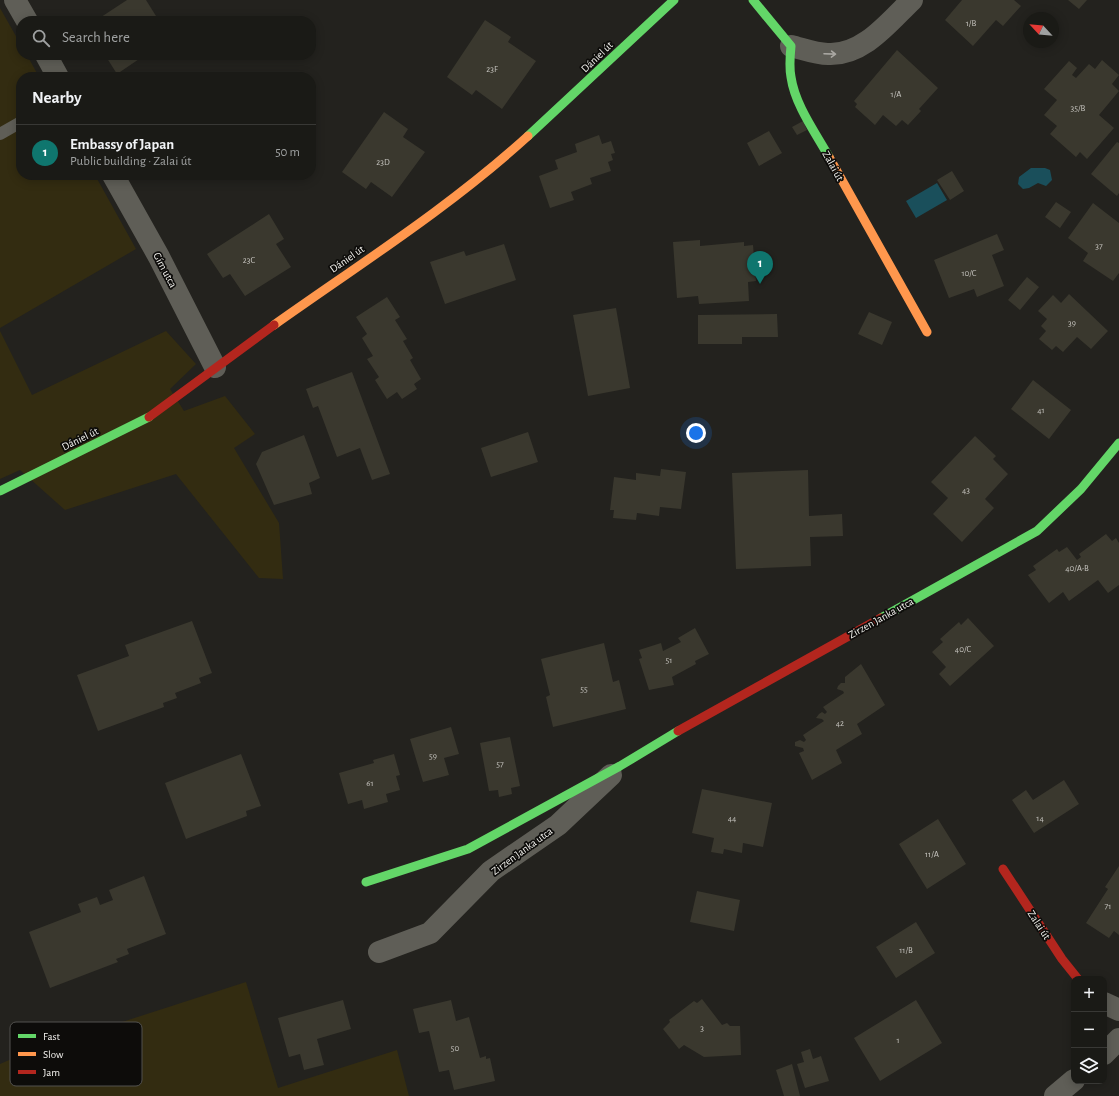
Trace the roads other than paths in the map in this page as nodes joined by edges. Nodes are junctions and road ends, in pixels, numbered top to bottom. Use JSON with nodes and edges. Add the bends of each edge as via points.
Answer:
{"nodes":[{"id":1,"x":15,"y":0,"type":"edge"},
{"id":2,"x":674,"y":0,"type":"edge"},
{"id":3,"x":753,"y":0,"type":"edge"},
{"id":4,"x":912,"y":0,"type":"edge"},
{"id":5,"x":24,"y":16,"type":"edge"},
{"id":6,"x":791,"y":46,"type":"junction"},
{"id":7,"x":49,"y":60,"type":"edge"},
{"id":8,"x":55,"y":72,"type":"edge"},
{"id":9,"x":16,"y":125,"type":"edge"},
{"id":10,"x":0,"y":134,"type":"edge"},
{"id":11,"x":116,"y":180,"type":"edge"},
{"id":12,"x":926,"y":332,"type":"dead end"},
{"id":13,"x":215,"y":367,"type":"junction"},
{"id":14,"x":1119,"y":443,"type":"edge"},
{"id":15,"x":0,"y":491,"type":"edge"},
{"id":16,"x":620,"y":766,"type":"junction"},
{"id":17,"x":1003,"y":869,"type":"dead end"},
{"id":18,"x":366,"y":882,"type":"dead end"},
{"id":19,"x":379,"y":952,"type":"dead end"},
{"id":20,"x":1075,"y":976,"type":"edge"},
{"id":21,"x":1107,"y":1004,"type":"edge"},
{"id":22,"x":1119,"y":1010,"type":"edge"},
{"id":23,"x":1119,"y":1039,"type":"edge"},
{"id":24,"x":1107,"y":1051,"type":"edge"},
{"id":25,"x":1071,"y":1083,"type":"edge"},
{"id":26,"x":1055,"y":1096,"type":"edge"}],
"edges":[{"from":1,"to":5,"type":"street"},
{"from":2,"to":13,"type":"street","name":"Dániel út","via":[[501,161]]},
{"from":3,"to":6,"type":"street"},
{"from":6,"to":4,"type":"street","one_way":true,"via":[[827,54],[843,54],[856,49],[876,34]]},
{"from":6,"to":12,"type":"street","name":"Zalai út","via":[[790,80],[800,105]]},
{"from":7,"to":8,"type":"street"},
{"from":9,"to":10,"type":"lane"},
{"from":11,"to":13,"type":"street","name":"Gím utca","via":[[159,257]]},
{"from":13,"to":15,"type":"street","name":"Dániel út","via":[[145,420]]},
{"from":14,"to":16,"type":"street","name":"Zirzen Janka utca","via":[[1070,503],[1037,531],[667,737]]},
{"from":16,"to":18,"type":"street","name":"Zirzen Janka utca","via":[[468,848]]},
{"from":16,"to":19,"type":"street","name":"Zirzen Janka utca","via":[[558,824],[491,871],[430,933]]},
{"from":17,"to":20,"type":"street","name":"Zalai út","via":[[1062,960]]},
{"from":21,"to":22,"type":"street"},
{"from":23,"to":24,"type":"street"},
{"from":25,"to":26,"type":"street"}]}
